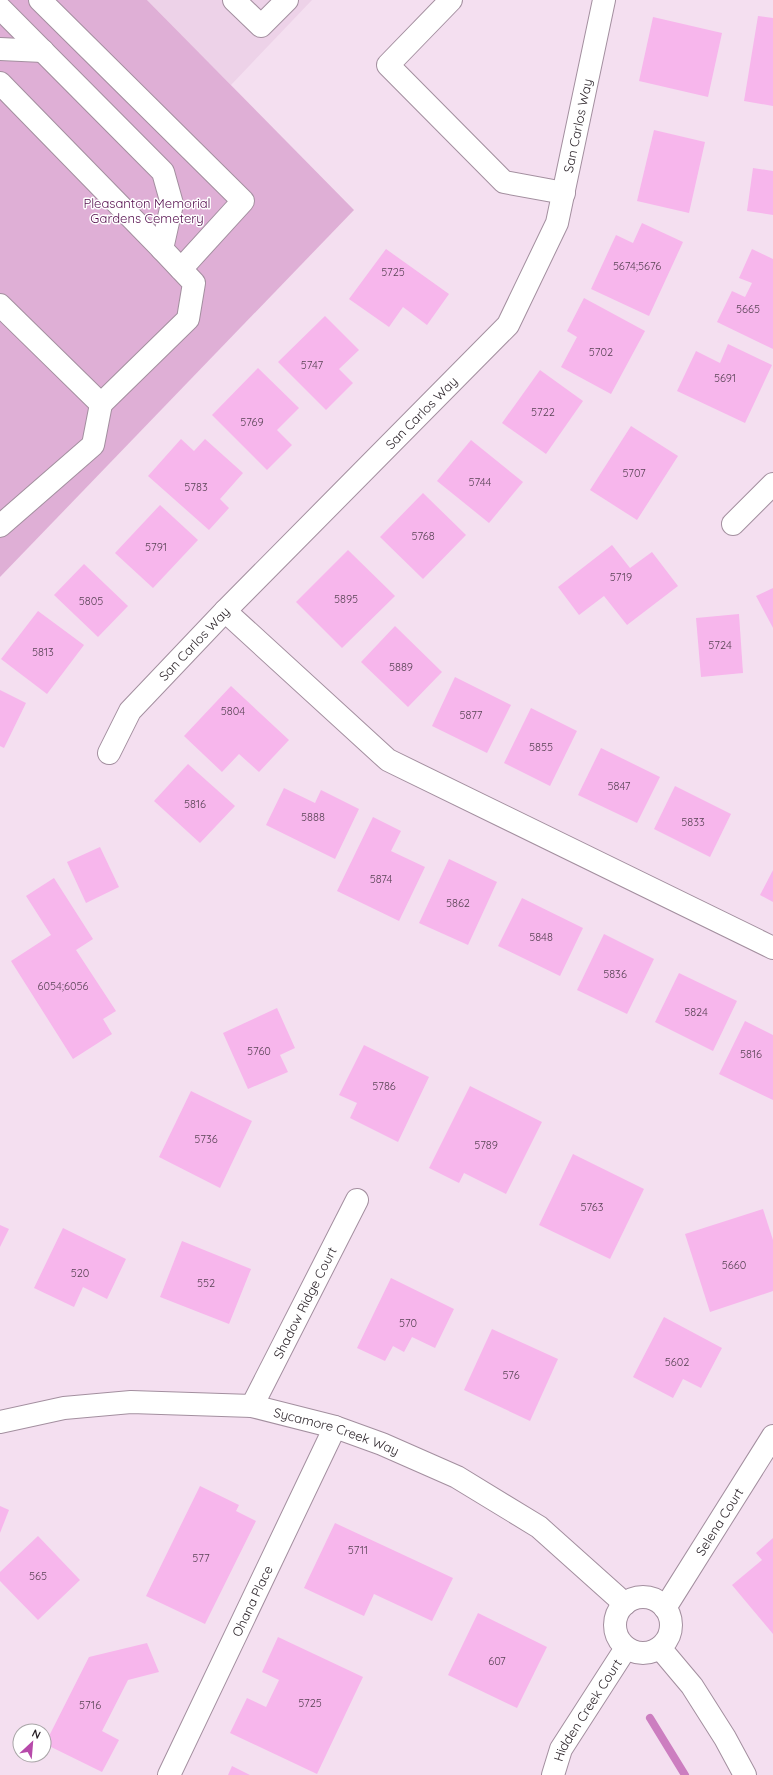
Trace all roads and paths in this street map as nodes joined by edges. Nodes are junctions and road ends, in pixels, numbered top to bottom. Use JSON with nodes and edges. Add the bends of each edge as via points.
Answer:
{"nodes":[{"id":1,"x":40,"y":0,"type":"edge"},
{"id":2,"x":234,"y":0,"type":"edge"},
{"id":3,"x":287,"y":0,"type":"edge"},
{"id":4,"x":451,"y":0,"type":"edge"},
{"id":5,"x":604,"y":0,"type":"edge"},
{"id":6,"x":0,"y":8,"type":"edge"},
{"id":7,"x":0,"y":49,"type":"edge"},
{"id":8,"x":43,"y":51,"type":"junction"},
{"id":9,"x":0,"y":83,"type":"edge"},
{"id":10,"x":564,"y":194,"type":"junction"},
{"id":11,"x":162,"y":248,"type":"junction"},
{"id":12,"x":181,"y":269,"type":"junction"},
{"id":13,"x":0,"y":305,"type":"edge"},
{"id":14,"x":101,"y":404,"type":"junction"},
{"id":15,"x":773,"y":484,"type":"edge"},
{"id":16,"x":1,"y":523,"type":"edge"},
{"id":17,"x":734,"y":524,"type":"dead end"},
{"id":18,"x":225,"y":611,"type":"junction"},
{"id":19,"x":109,"y":753,"type":"dead end"},
{"id":20,"x":773,"y":948,"type":"edge"},
{"id":21,"x":357,"y":1200,"type":"dead end"},
{"id":22,"x":252,"y":1406,"type":"junction"},
{"id":23,"x":0,"y":1422,"type":"edge"},
{"id":24,"x":335,"y":1427,"type":"junction"},
{"id":25,"x":773,"y":1436,"type":"edge"},
{"id":26,"x":626,"y":1604,"type":"junction"},
{"id":27,"x":665,"y":1608,"type":"junction"},
{"id":28,"x":626,"y":1648,"type":"junction"},
{"id":29,"x":660,"y":1648,"type":"junction"},
{"id":30,"x":169,"y":1775,"type":"edge"},
{"id":31,"x":553,"y":1775,"type":"edge"},
{"id":32,"x":745,"y":1775,"type":"edge"}],
"edges":[{"from":1,"to":12,"type":"street","via":[[243,201]]},
{"from":2,"to":3,"type":"street","via":[[261,26]]},
{"from":4,"to":10,"type":"street","via":[[388,65],[504,182]]},
{"from":5,"to":10,"type":"street","name":"San Carlos Way"},
{"from":6,"to":8,"type":"street"},
{"from":7,"to":8,"type":"street"},
{"from":8,"to":11,"type":"street","via":[[163,172],[172,204]]},
{"from":9,"to":11,"type":"street"},
{"from":10,"to":18,"type":"street","name":"San Carlos Way","via":[[557,223],[508,325]]},
{"from":11,"to":12,"type":"street"},
{"from":12,"to":14,"type":"street","via":[[194,283],[188,319]]},
{"from":13,"to":14,"type":"street"},
{"from":14,"to":16,"type":"street","via":[[93,445]]},
{"from":15,"to":17,"type":"street"},
{"from":18,"to":19,"type":"street","name":"San Carlos Way","via":[[130,711]]},
{"from":18,"to":20,"type":"street","via":[[388,760]]},
{"from":21,"to":22,"type":"street","name":"Shadow Ridge Court"},
{"from":22,"to":23,"type":"street","name":"Sycamore Creek Way","via":[[131,1402],[64,1408]]},
{"from":22,"to":24,"type":"street","name":"Sycamore Creek Way"},
{"from":24,"to":26,"type":"street","name":"Sycamore Creek Way","via":[[382,1444],[457,1477],[539,1528]]},
{"from":24,"to":30,"type":"street","name":"Ohana Place"},
{"from":25,"to":27,"type":"street","name":"Selena Court"},
{"from":26,"to":27,"type":"street","via":[[639,1598],[649,1598]]},
{"from":26,"to":28,"type":"street","via":[[616,1618],[616,1630]]},
{"from":27,"to":29,"type":"street","via":[[671,1621],[671,1632]]},
{"from":28,"to":29,"type":"street","via":[[633,1652],[645,1653]]},
{"from":28,"to":31,"type":"street","name":"Hidden Creek Court","via":[[561,1748]]},
{"from":29,"to":32,"type":"street","via":[[692,1686]]}]}
